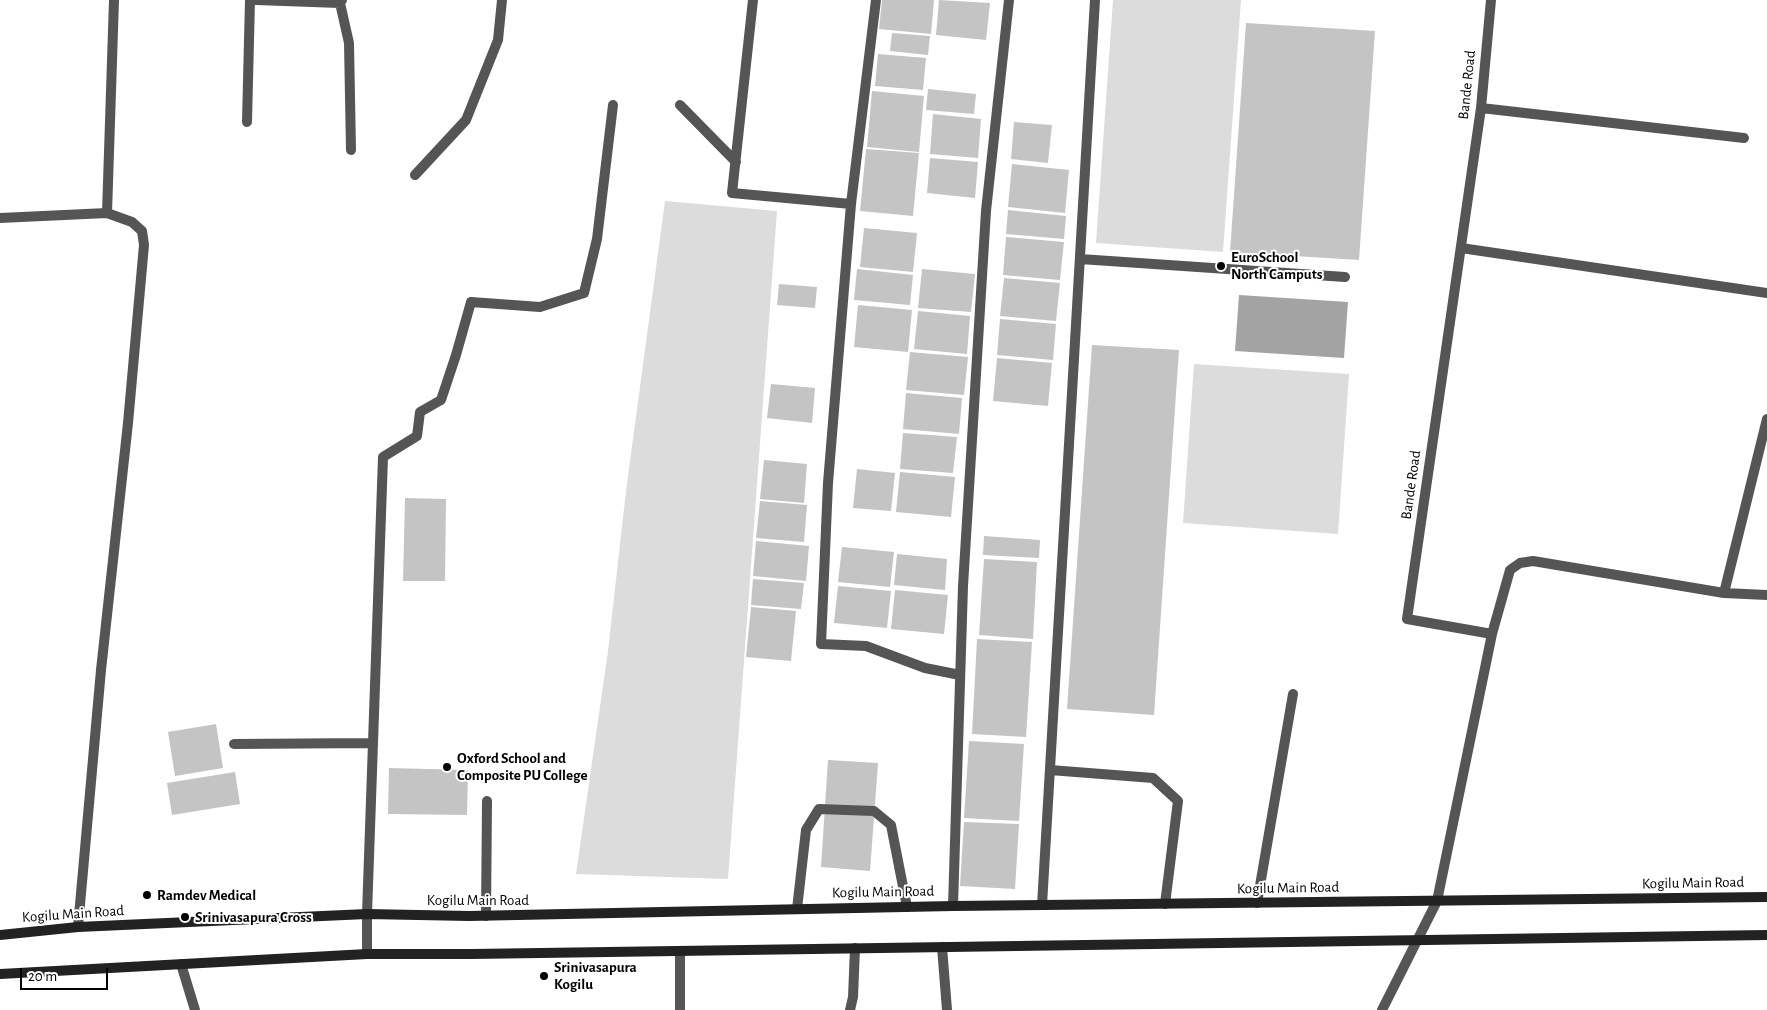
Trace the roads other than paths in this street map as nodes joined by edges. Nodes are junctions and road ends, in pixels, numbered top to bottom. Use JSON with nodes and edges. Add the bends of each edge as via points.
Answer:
{"nodes":[{"id":1,"x":114,"y":0,"type":"edge"},
{"id":2,"x":250,"y":0,"type":"edge"},
{"id":3,"x":256,"y":0,"type":"edge"},
{"id":4,"x":502,"y":0,"type":"edge"},
{"id":5,"x":753,"y":0,"type":"edge"},
{"id":6,"x":876,"y":0,"type":"edge"},
{"id":7,"x":1009,"y":0,"type":"edge"},
{"id":8,"x":1095,"y":0,"type":"edge"},
{"id":9,"x":1491,"y":0,"type":"edge"},
{"id":10,"x":341,"y":2,"type":"edge"},
{"id":11,"x":613,"y":105,"type":"dead end"},
{"id":12,"x":680,"y":105,"type":"dead end"},
{"id":13,"x":1481,"y":108,"type":"junction"},
{"id":14,"x":247,"y":122,"type":"dead end"},
{"id":15,"x":1744,"y":138,"type":"dead end"},
{"id":16,"x":351,"y":150,"type":"dead end"},
{"id":17,"x":736,"y":162,"type":"junction"},
{"id":18,"x":415,"y":175,"type":"dead end"},
{"id":19,"x":852,"y":204,"type":"junction"},
{"id":20,"x":107,"y":213,"type":"junction"},
{"id":21,"x":0,"y":218,"type":"edge"},
{"id":22,"x":1460,"y":248,"type":"junction"},
{"id":23,"x":1080,"y":260,"type":"junction"},
{"id":24,"x":1345,"y":277,"type":"dead end"},
{"id":25,"x":1767,"y":293,"type":"edge"},
{"id":26,"x":1767,"y":419,"type":"edge"},
{"id":27,"x":1724,"y":593,"type":"junction"},
{"id":28,"x":1767,"y":595,"type":"edge"},
{"id":29,"x":1492,"y":634,"type":"junction"},
{"id":30,"x":960,"y":675,"type":"junction"},
{"id":31,"x":1293,"y":694,"type":"dead end"},
{"id":32,"x":373,"y":742,"type":"junction"},
{"id":33,"x":234,"y":744,"type":"dead end"},
{"id":34,"x":1050,"y":770,"type":"junction"},
{"id":35,"x":487,"y":802,"type":"dead end"},
{"id":36,"x":1767,"y":897,"type":"edge"},
{"id":37,"x":1437,"y":901,"type":"junction"},
{"id":38,"x":1257,"y":903,"type":"junction"},
{"id":39,"x":1166,"y":904,"type":"junction"},
{"id":40,"x":1042,"y":905,"type":"junction"},
{"id":41,"x":907,"y":906,"type":"junction"},
{"id":42,"x":953,"y":906,"type":"junction"},
{"id":43,"x":797,"y":909,"type":"junction"},
{"id":44,"x":366,"y":914,"type":"junction"},
{"id":45,"x":486,"y":916,"type":"junction"},
{"id":46,"x":78,"y":927,"type":"junction"},
{"id":47,"x":0,"y":934,"type":"edge"},
{"id":48,"x":1767,"y":935,"type":"edge"},
{"id":49,"x":1416,"y":940,"type":"junction"},
{"id":50,"x":942,"y":947,"type":"junction"},
{"id":51,"x":854,"y":948,"type":"junction"},
{"id":52,"x":680,"y":951,"type":"junction"},
{"id":53,"x":367,"y":954,"type":"junction"},
{"id":54,"x":180,"y":964,"type":"junction"},
{"id":55,"x":0,"y":974,"type":"edge"},
{"id":56,"x":195,"y":1010,"type":"edge"},
{"id":57,"x":680,"y":1010,"type":"edge"},
{"id":58,"x":850,"y":1010,"type":"edge"},
{"id":59,"x":947,"y":1010,"type":"edge"},
{"id":60,"x":1382,"y":1010,"type":"edge"}],
"edges":[{"from":1,"to":20,"type":"street"},
{"from":2,"to":14,"type":"street"},
{"from":3,"to":10,"type":"street"},
{"from":4,"to":18,"type":"street","via":[[498,40],[466,120]]},
{"from":5,"to":17,"type":"street"},
{"from":6,"to":19,"type":"street"},
{"from":7,"to":30,"type":"street","via":[[986,211]]},
{"from":8,"to":23,"type":"street"},
{"from":9,"to":13,"type":"street","name":"Bande Road"},
{"from":10,"to":16,"type":"street","via":[[349,42]]},
{"from":11,"to":32,"type":"street","via":[[597,239],[584,293],[540,307],[471,302],[441,400],[420,412],[417,436],[383,457]]},
{"from":12,"to":17,"type":"street"},
{"from":13,"to":15,"type":"street"},
{"from":13,"to":22,"type":"street","name":"Bande Road"},
{"from":17,"to":19,"type":"street","via":[[732,193]]},
{"from":19,"to":30,"type":"street","via":[[828,484],[821,644],[866,646],[925,668]]},
{"from":20,"to":21,"type":"street"},
{"from":20,"to":46,"type":"street","via":[[132,222],[142,231],[144,245]]},
{"from":22,"to":25,"type":"street"},
{"from":22,"to":29,"type":"street","name":"Bande Road","via":[[1407,619]]},
{"from":23,"to":24,"type":"street"},
{"from":23,"to":34,"type":"street"},
{"from":26,"to":27,"type":"street"},
{"from":27,"to":28,"type":"street"},
{"from":27,"to":29,"type":"street","via":[[1532,561],[1520,563],[1510,570]]},
{"from":29,"to":37,"type":"street"},
{"from":30,"to":42,"type":"street"},
{"from":31,"to":38,"type":"street"},
{"from":32,"to":33,"type":"street"},
{"from":32,"to":44,"type":"street"},
{"from":34,"to":39,"type":"street","via":[[1154,778],[1178,801]]},
{"from":34,"to":40,"type":"street"},
{"from":35,"to":45,"type":"street"},
{"from":36,"to":37,"type":"main road","name":"Kogilu Main Road"},
{"from":37,"to":38,"type":"main road","name":"Kogilu Main Road"},
{"from":37,"to":49,"type":"street"},
{"from":38,"to":39,"type":"main road","name":"Kogilu Main Road"},
{"from":39,"to":40,"type":"main road","name":"Kogilu Main Road"},
{"from":40,"to":42,"type":"main road","name":"Kogilu Main Road"},
{"from":41,"to":42,"type":"main road","name":"Kogilu Main Road"},
{"from":41,"to":43,"type":"main road","name":"Kogilu Main Road"},
{"from":41,"to":43,"type":"street","via":[[891,825],[874,811],[819,809],[806,830]]},
{"from":43,"to":45,"type":"main road","name":"Kogilu Main Road"},
{"from":44,"to":45,"type":"main road","name":"Kogilu Main Road"},
{"from":44,"to":46,"type":"main road","name":"Kogilu Main Road"},
{"from":44,"to":53,"type":"street"},
{"from":46,"to":47,"type":"main road","name":"Kogilu Main Road"},
{"from":48,"to":49,"type":"main road"},
{"from":49,"to":50,"type":"main road"},
{"from":49,"to":60,"type":"street"},
{"from":50,"to":51,"type":"main road"},
{"from":50,"to":59,"type":"street"},
{"from":51,"to":52,"type":"main road"},
{"from":51,"to":58,"type":"street"},
{"from":52,"to":53,"type":"main road"},
{"from":52,"to":57,"type":"street"},
{"from":53,"to":54,"type":"main road"},
{"from":54,"to":55,"type":"main road"},
{"from":54,"to":56,"type":"street"}]}
